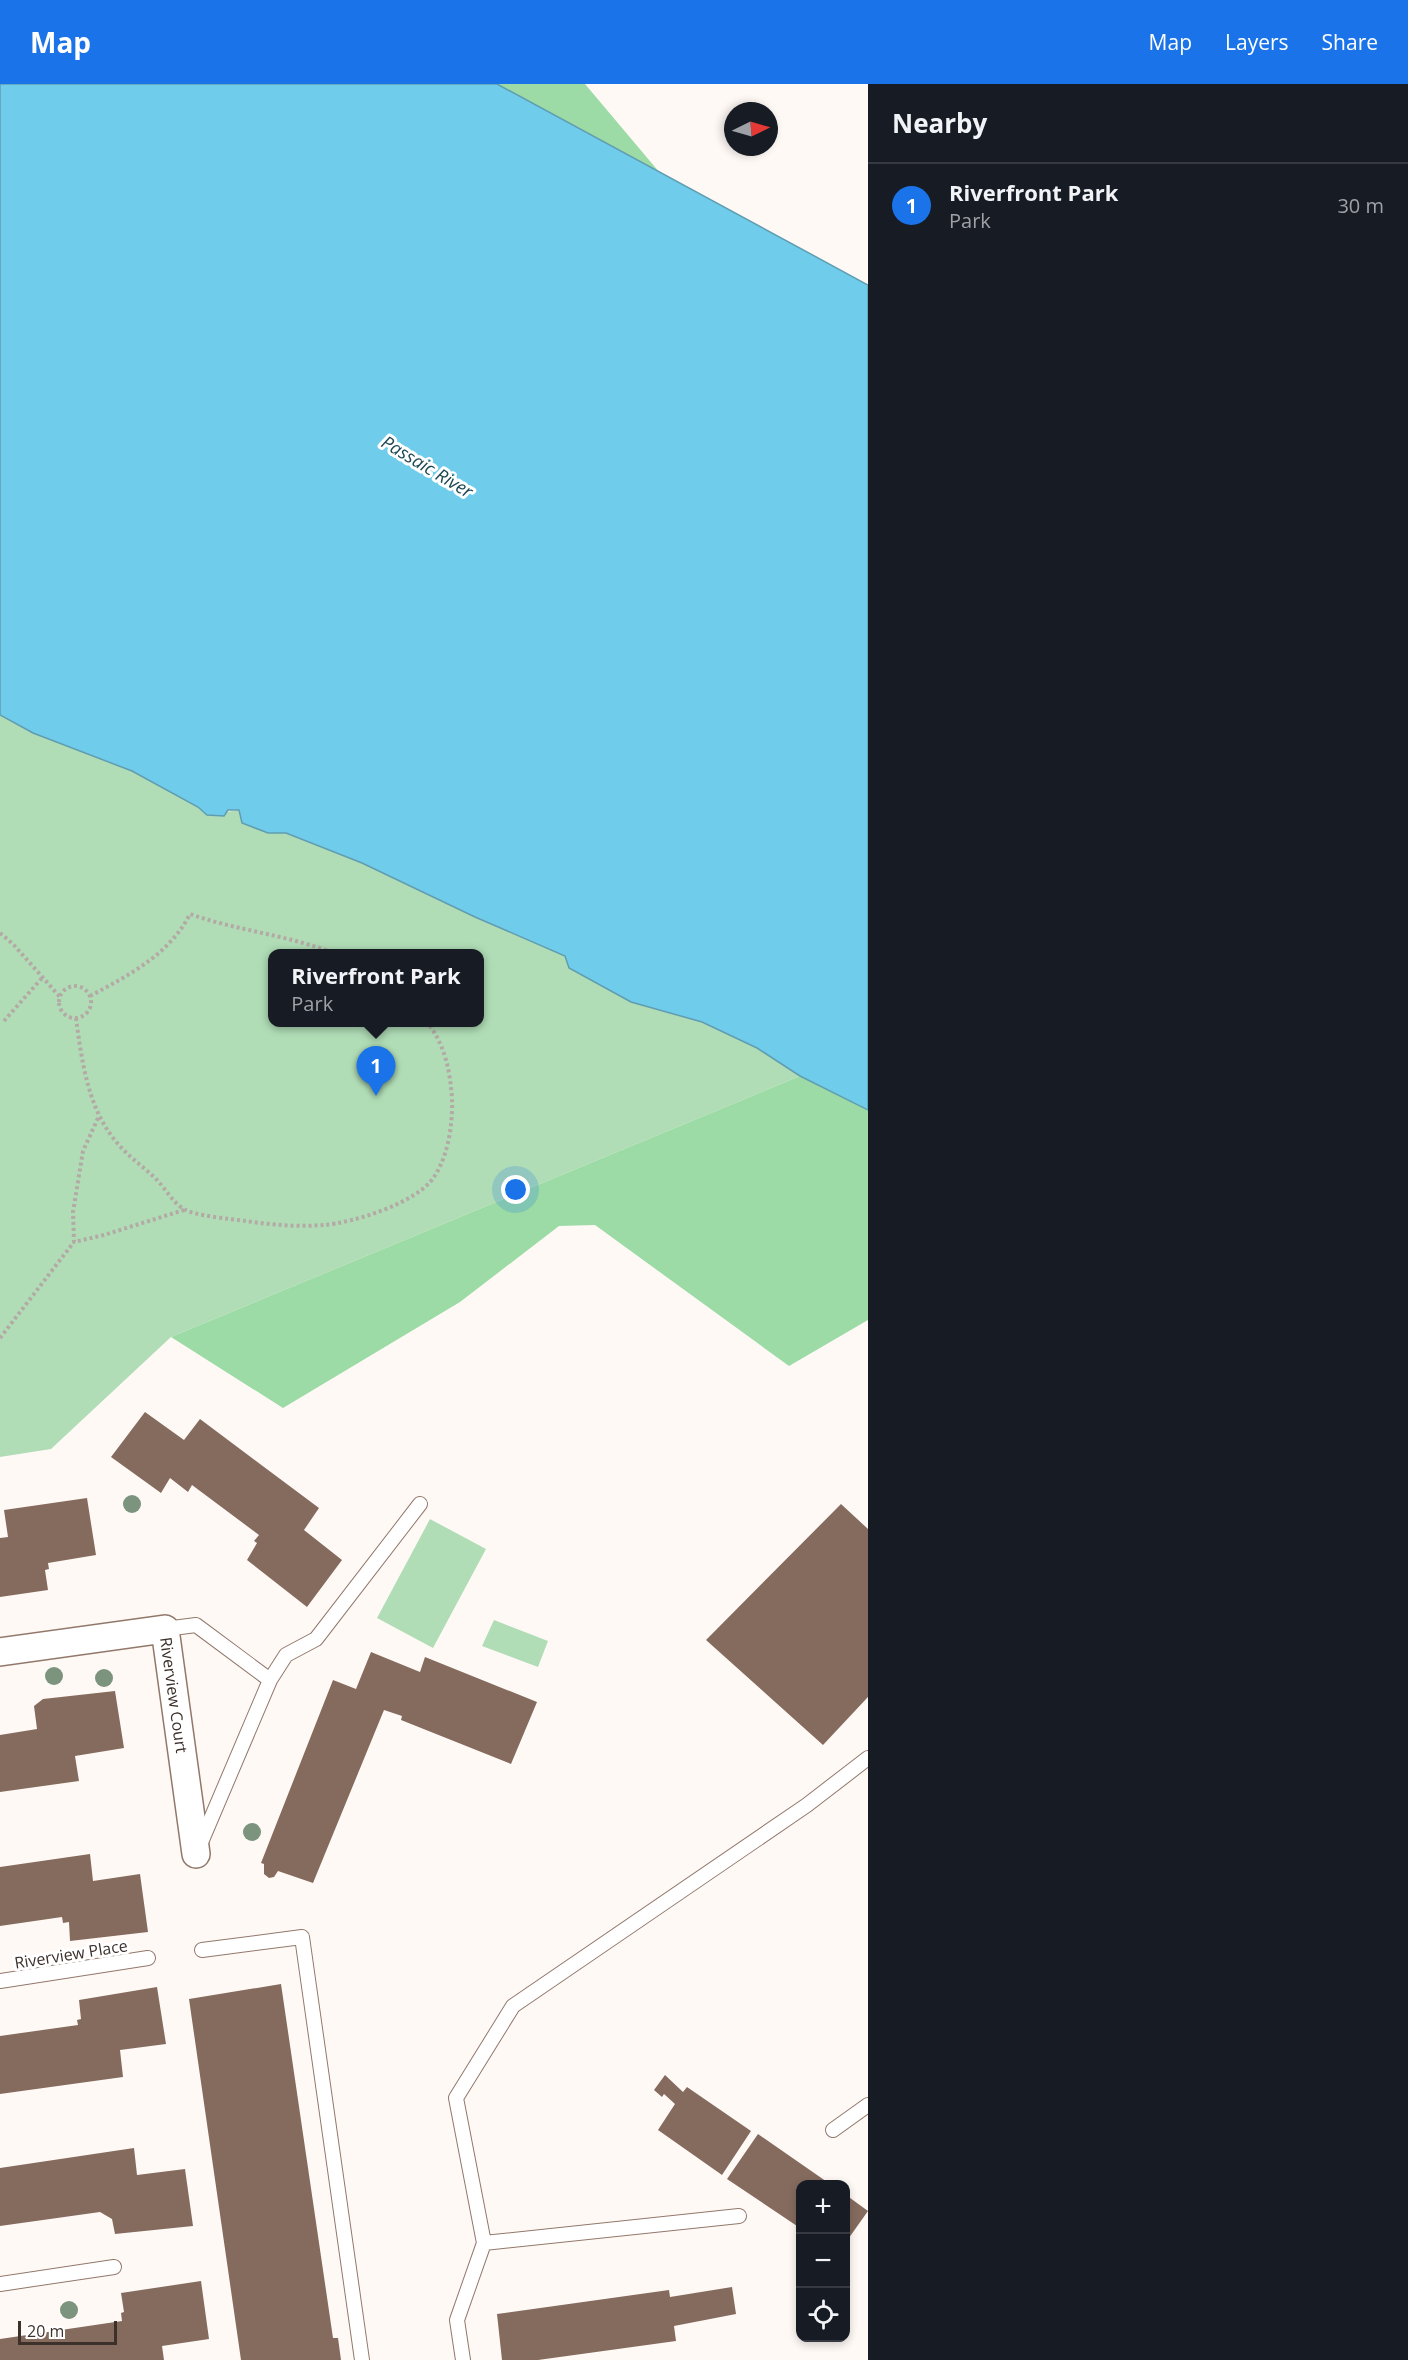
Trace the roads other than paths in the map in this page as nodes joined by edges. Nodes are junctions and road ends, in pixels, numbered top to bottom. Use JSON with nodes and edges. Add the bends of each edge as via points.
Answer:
{"nodes":[{"id":1,"x":420,"y":1504,"type":"dead end"},
{"id":2,"x":165,"y":1629,"type":"junction"},
{"id":3,"x":0,"y":1652,"type":"edge"},
{"id":4,"x":270,"y":1680,"type":"junction"},
{"id":5,"x":868,"y":1758,"type":"edge"},
{"id":6,"x":196,"y":1854,"type":"joint"},
{"id":7,"x":202,"y":1950,"type":"dead end"},
{"id":8,"x":148,"y":1958,"type":"dead end"},
{"id":9,"x":0,"y":1981,"type":"edge"},
{"id":10,"x":868,"y":2105,"type":"edge"},
{"id":11,"x":833,"y":2130,"type":"dead end"},
{"id":12,"x":739,"y":2216,"type":"dead end"},
{"id":13,"x":484,"y":2243,"type":"junction"},
{"id":14,"x":114,"y":2267,"type":"dead end"},
{"id":15,"x":0,"y":2284,"type":"edge"},
{"id":16,"x":362,"y":2360,"type":"edge"},
{"id":17,"x":463,"y":2360,"type":"edge"}],
"edges":[{"from":1,"to":4,"type":"lane","via":[[316,1639],[286,1655]]},
{"from":2,"to":3,"type":"street","name":"Riverview Court"},
{"from":2,"to":4,"type":"lane","via":[[196,1625]]},
{"from":2,"to":6,"type":"street","name":"Riverview Court"},
{"from":4,"to":6,"type":"lane"},
{"from":5,"to":13,"type":"lane","via":[[807,1805],[513,2006],[456,2098]]},
{"from":7,"to":16,"type":"lane","via":[[302,1937]]},
{"from":8,"to":9,"type":"lane","name":"Riverview Place"},
{"from":10,"to":11,"type":"lane"},
{"from":12,"to":13,"type":"lane"},
{"from":13,"to":17,"type":"lane","via":[[458,2320]]},
{"from":14,"to":15,"type":"lane"}]}
